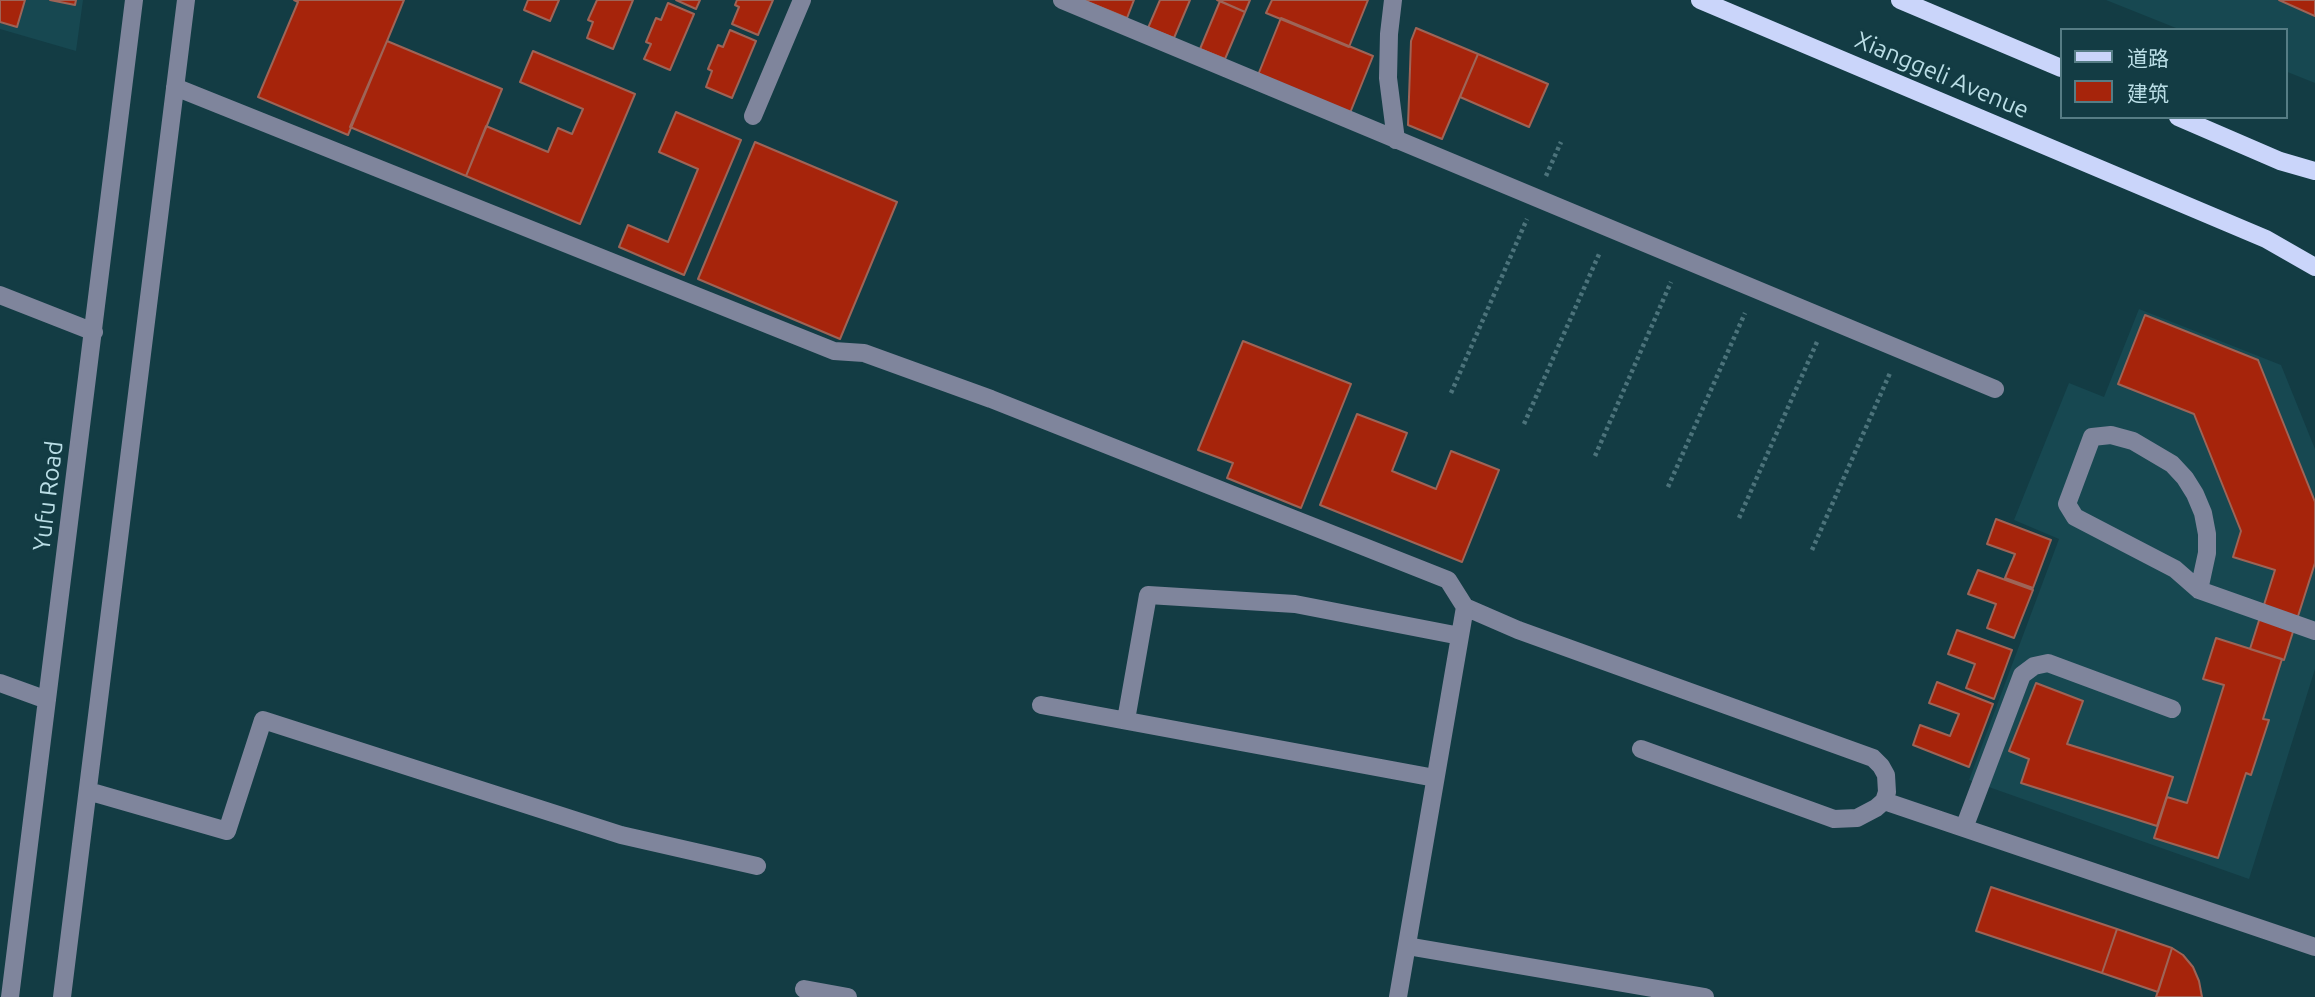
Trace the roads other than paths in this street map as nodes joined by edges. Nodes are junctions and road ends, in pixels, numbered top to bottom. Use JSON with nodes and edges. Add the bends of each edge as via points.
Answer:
{"nodes":[{"id":1,"x":134,"y":0,"type":"edge"},
{"id":2,"x":186,"y":0,"type":"edge"},
{"id":3,"x":802,"y":0,"type":"edge"},
{"id":4,"x":1062,"y":0,"type":"edge"},
{"id":5,"x":1393,"y":0,"type":"edge"},
{"id":6,"x":1700,"y":0,"type":"edge"},
{"id":7,"x":1900,"y":0,"type":"edge"},
{"id":8,"x":2060,"y":68,"type":"edge"},
{"id":9,"x":175,"y":87,"type":"junction"},
{"id":10,"x":753,"y":116,"type":"dead end"},
{"id":11,"x":2183,"y":119,"type":"edge"},
{"id":12,"x":1396,"y":140,"type":"junction"},
{"id":13,"x":2315,"y":171,"type":"edge"},
{"id":14,"x":2315,"y":267,"type":"edge"},
{"id":15,"x":0,"y":295,"type":"edge"},
{"id":16,"x":94,"y":332,"type":"junction"},
{"id":17,"x":1996,"y":389,"type":"dead end"},
{"id":18,"x":2199,"y":590,"type":"junction"},
{"id":19,"x":1465,"y":607,"type":"junction"},
{"id":20,"x":2315,"y":631,"type":"edge"},
{"id":21,"x":1460,"y":636,"type":"junction"},
{"id":22,"x":0,"y":683,"type":"edge"},
{"id":23,"x":47,"y":699,"type":"junction"},
{"id":24,"x":1041,"y":705,"type":"dead end"},
{"id":25,"x":2172,"y":709,"type":"dead end"},
{"id":26,"x":1126,"y":720,"type":"junction"},
{"id":27,"x":1641,"y":748,"type":"dead end"},
{"id":28,"x":1436,"y":778,"type":"junction"},
{"id":29,"x":88,"y":791,"type":"junction"},
{"id":30,"x":1884,"y":801,"type":"junction"},
{"id":31,"x":1964,"y":828,"type":"junction"},
{"id":32,"x":757,"y":866,"type":"dead end"},
{"id":33,"x":1407,"y":946,"type":"junction"},
{"id":34,"x":2315,"y":947,"type":"edge"},
{"id":35,"x":804,"y":989,"type":"dead end"},
{"id":36,"x":10,"y":997,"type":"edge"},
{"id":37,"x":62,"y":997,"type":"edge"},
{"id":38,"x":848,"y":997,"type":"edge"},
{"id":39,"x":1398,"y":997,"type":"edge"},
{"id":40,"x":1705,"y":997,"type":"edge"}],
"edges":[{"from":1,"to":16,"type":"street","name":"Yufu Road"},
{"from":2,"to":9,"type":"street"},
{"from":3,"to":10,"type":"street"},
{"from":4,"to":12,"type":"street"},
{"from":5,"to":12,"type":"street","via":[[1388,78]]},
{"from":6,"to":14,"type":"main road","name":"Xianggeli Avenue","via":[[2266,239]]},
{"from":7,"to":8,"type":"main road"},
{"from":9,"to":19,"type":"street","via":[[834,351],[864,353],[978,395],[1448,580]]},
{"from":9,"to":29,"type":"street"},
{"from":11,"to":13,"type":"main road"},
{"from":12,"to":17,"type":"street"},
{"from":15,"to":16,"type":"street"},
{"from":16,"to":23,"type":"street","name":"Yufu Road"},
{"from":18,"to":18,"type":"street","via":[[2175,569],[2075,517],[2067,504],[2092,437],[2111,435],[2133,441],[2172,464],[2185,478],[2203,513],[2207,534]]},
{"from":18,"to":20,"type":"street"},
{"from":19,"to":21,"type":"street"},
{"from":19,"to":30,"type":"street","via":[[1873,758],[1886,775]]},
{"from":21,"to":26,"type":"street","via":[[1295,604],[1148,595]]},
{"from":21,"to":28,"type":"street"},
{"from":22,"to":23,"type":"street"},
{"from":23,"to":36,"type":"street","name":"Yufu Road"},
{"from":24,"to":26,"type":"street"},
{"from":25,"to":31,"type":"street","via":[[2048,663],[2034,666],[2022,675]]},
{"from":26,"to":28,"type":"street"},
{"from":27,"to":30,"type":"street","via":[[1834,819],[1857,818]]},
{"from":28,"to":33,"type":"street"},
{"from":29,"to":32,"type":"street","via":[[227,831],[263,720],[621,835]]},
{"from":29,"to":37,"type":"street"},
{"from":30,"to":31,"type":"street"},
{"from":31,"to":34,"type":"street"},
{"from":33,"to":39,"type":"street"},
{"from":33,"to":40,"type":"street"},
{"from":35,"to":38,"type":"street"}]}
